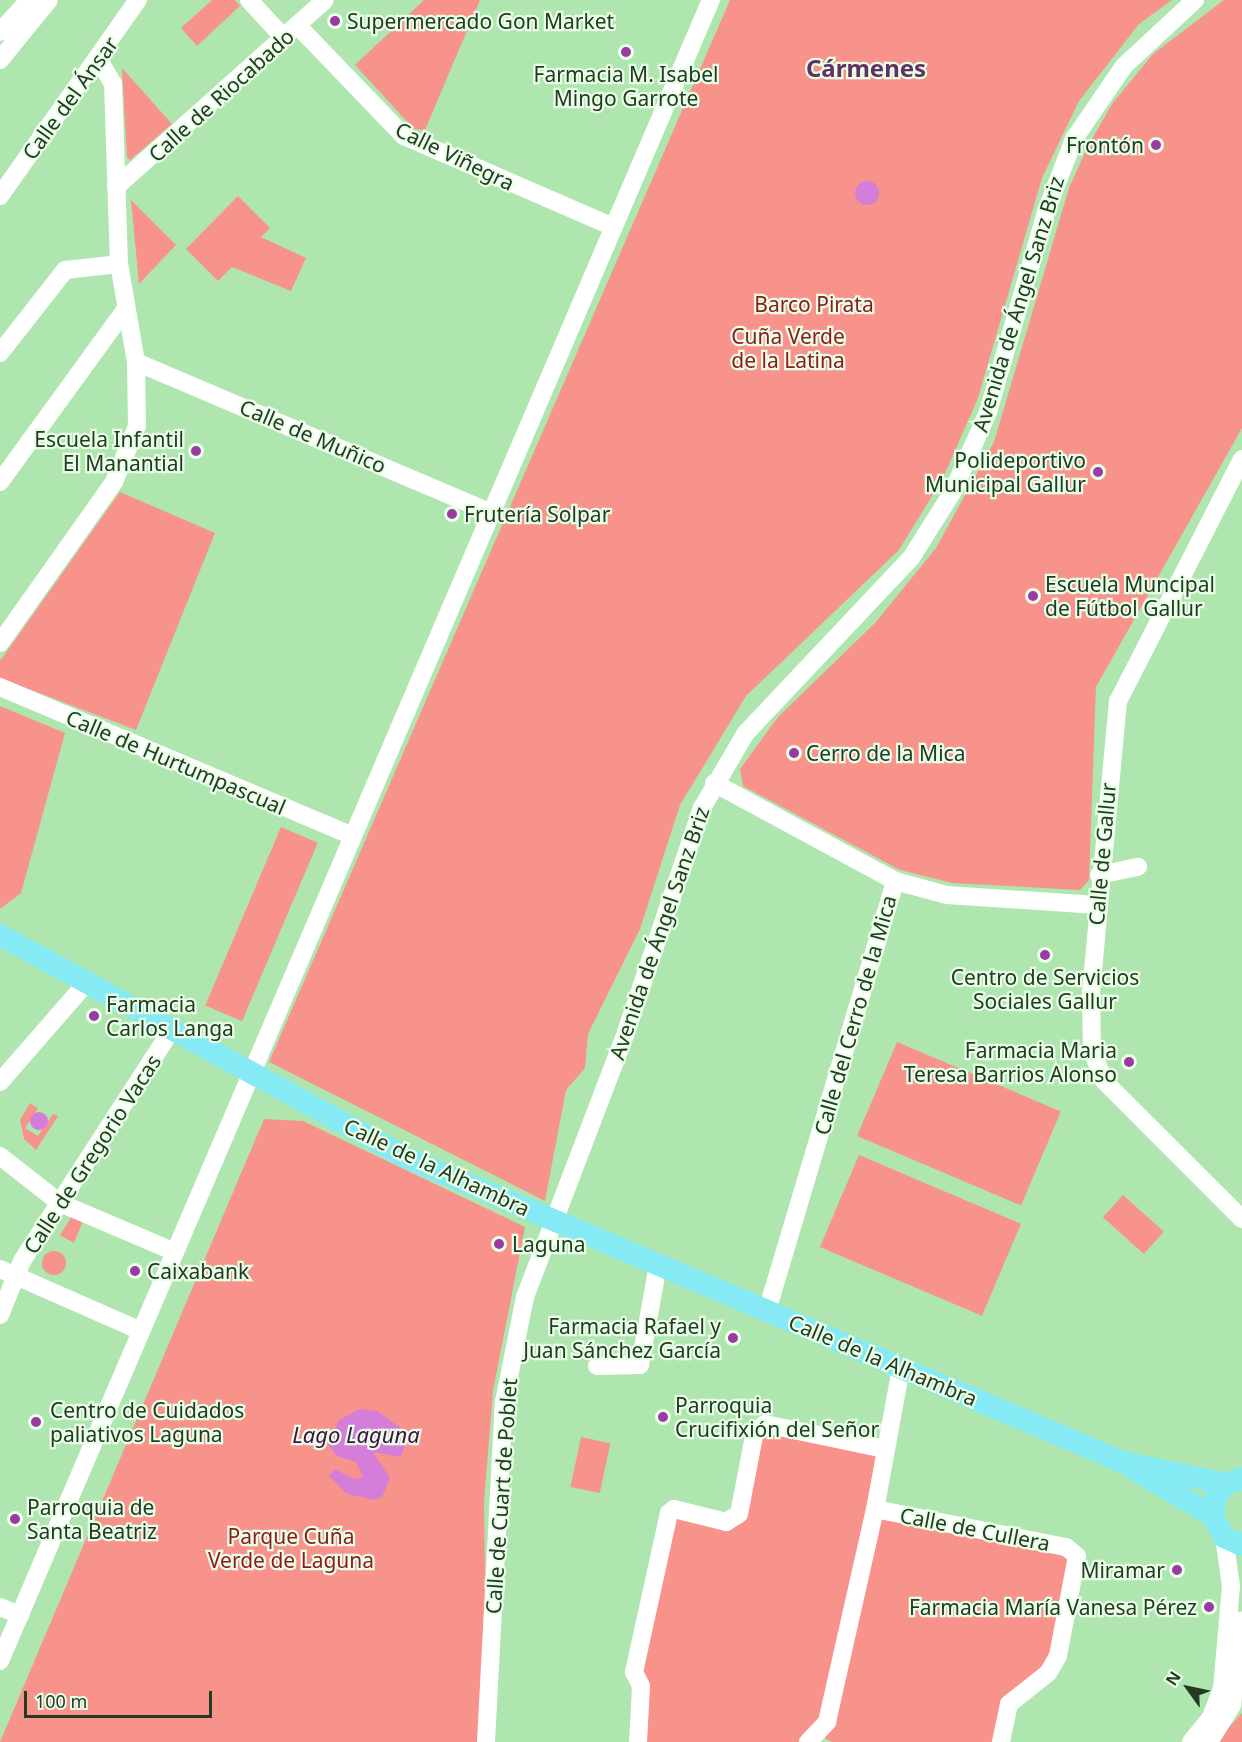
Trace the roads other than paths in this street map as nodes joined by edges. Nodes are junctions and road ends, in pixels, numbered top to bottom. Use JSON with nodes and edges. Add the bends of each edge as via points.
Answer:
{"nodes":[{"id":1,"x":29,"y":0,"type":"edge"},
{"id":2,"x":49,"y":0,"type":"edge"},
{"id":3,"x":138,"y":0,"type":"edge"},
{"id":4,"x":249,"y":0,"type":"edge"},
{"id":5,"x":325,"y":0,"type":"edge"},
{"id":6,"x":711,"y":0,"type":"edge"},
{"id":7,"x":1195,"y":0,"type":"edge"},
{"id":8,"x":0,"y":32,"type":"edge"},
{"id":9,"x":291,"y":32,"type":"junction"},
{"id":10,"x":0,"y":60,"type":"edge"},
{"id":11,"x":99,"y":60,"type":"junction"},
{"id":12,"x":116,"y":188,"type":"junction"},
{"id":13,"x":0,"y":196,"type":"edge"},
{"id":14,"x":611,"y":226,"type":"junction"},
{"id":15,"x":119,"y":264,"type":"junction"},
{"id":16,"x":125,"y":310,"type":"junction"},
{"id":17,"x":0,"y":354,"type":"edge"},
{"id":18,"x":136,"y":362,"type":"junction"},
{"id":19,"x":1242,"y":459,"type":"edge"},
{"id":20,"x":0,"y":482,"type":"edge"},
{"id":21,"x":490,"y":512,"type":"junction"},
{"id":22,"x":0,"y":643,"type":"edge"},
{"id":23,"x":0,"y":687,"type":"edge"},
{"id":24,"x":714,"y":783,"type":"junction"},
{"id":25,"x":352,"y":836,"type":"junction"},
{"id":26,"x":1138,"y":867,"type":"dead end"},
{"id":27,"x":1099,"y":875,"type":"junction"},
{"id":28,"x":895,"y":881,"type":"junction"},
{"id":29,"x":1097,"y":905,"type":"junction"},
{"id":30,"x":6,"y":941,"type":"edge"},
{"id":31,"x":88,"y":981,"type":"junction"},
{"id":32,"x":173,"y":1028,"type":"junction"},
{"id":33,"x":252,"y":1072,"type":"junction"},
{"id":34,"x":0,"y":1082,"type":"edge"},
{"id":35,"x":0,"y":1156,"type":"edge"},
{"id":36,"x":60,"y":1203,"type":"junction"},
{"id":37,"x":1242,"y":1219,"type":"edge"},
{"id":38,"x":553,"y":1220,"type":"junction"},
{"id":39,"x":175,"y":1252,"type":"junction"},
{"id":40,"x":658,"y":1265,"type":"junction"},
{"id":41,"x":8,"y":1272,"type":"edge"},
{"id":42,"x":767,"y":1311,"type":"junction"},
{"id":43,"x":0,"y":1315,"type":"edge"},
{"id":44,"x":141,"y":1331,"type":"junction"},
{"id":45,"x":597,"y":1366,"type":"dead end"},
{"id":46,"x":902,"y":1368,"type":"junction"},
{"id":47,"x":885,"y":1449,"type":"junction"},
{"id":48,"x":1124,"y":1462,"type":"junction"},
{"id":49,"x":1234,"y":1481,"type":"edge"},
{"id":50,"x":875,"y":1509,"type":"junction"},
{"id":51,"x":1213,"y":1516,"type":"junction"},
{"id":52,"x":1233,"y":1541,"type":"edge"},
{"id":53,"x":0,"y":1607,"type":"edge"},
{"id":54,"x":20,"y":1615,"type":"junction"},
{"id":55,"x":1242,"y":1621,"type":"edge"},
{"id":56,"x":0,"y":1661,"type":"edge"},
{"id":57,"x":1238,"y":1698,"type":"edge"},
{"id":58,"x":820,"y":1739,"type":"edge"},
{"id":59,"x":486,"y":1742,"type":"edge"},
{"id":60,"x":639,"y":1742,"type":"edge"},
{"id":61,"x":1001,"y":1742,"type":"edge"},
{"id":62,"x":1191,"y":1742,"type":"edge"},
{"id":63,"x":1209,"y":1742,"type":"edge"}],
"edges":[{"from":1,"to":8,"type":"street"},
{"from":2,"to":10,"type":"street"},
{"from":3,"to":11,"type":"street","name":"Calle del Ánsar"},
{"from":4,"to":9,"type":"street","name":"Calle Viñegra"},
{"from":5,"to":9,"type":"street","name":"Calle de Riocabado"},
{"from":6,"to":14,"type":"street"},
{"from":7,"to":24,"type":"street","name":"Avenida de Ángel Sanz Briz","via":[[1124,66],[1074,139],[1047,209],[988,412],[952,493],[911,558],[778,695]]},
{"from":9,"to":12,"type":"street","name":"Calle de Riocabado"},
{"from":9,"to":14,"type":"street","name":"Calle Viñegra","via":[[404,136]]},
{"from":11,"to":12,"type":"street","via":[[112,84]]},
{"from":11,"to":13,"type":"street","name":"Calle del Ánsar"},
{"from":12,"to":15,"type":"street"},
{"from":14,"to":21,"type":"street"},
{"from":15,"to":16,"type":"street"},
{"from":15,"to":17,"type":"street","via":[[65,270]]},
{"from":16,"to":18,"type":"street"},
{"from":16,"to":20,"type":"street"},
{"from":18,"to":21,"type":"street","name":"Calle de Muñico"},
{"from":18,"to":22,"type":"street","via":[[137,426],[125,465]]},
{"from":19,"to":27,"type":"street","name":"Calle de Gallur","via":[[1118,701]]},
{"from":21,"to":25,"type":"street"},
{"from":23,"to":25,"type":"street","name":"Calle de Hurtumpascual"},
{"from":24,"to":28,"type":"street"},
{"from":24,"to":38,"type":"street","name":"Avenida de Ángel Sanz Briz"},
{"from":25,"to":33,"type":"street"},
{"from":26,"to":27,"type":"street"},
{"from":27,"to":29,"type":"street","name":"Calle de Gallur"},
{"from":28,"to":29,"type":"street","name":"Calle del Cerro de la Mica","via":[[947,895]]},
{"from":28,"to":42,"type":"street","name":"Calle del Cerro de la Mica"},
{"from":29,"to":37,"type":"street","name":"Calle de Gallur","via":[[1091,993],[1096,1066],[1104,1082]]},
{"from":30,"to":31,"type":"main road","name":"Calle de la Alhambra"},
{"from":31,"to":32,"type":"main road","name":"Calle de la Alhambra"},
{"from":31,"to":34,"type":"street"},
{"from":32,"to":33,"type":"main road","name":"Calle de la Alhambra"},
{"from":32,"to":36,"type":"street","name":"Calle de Gregorio Vacas"},
{"from":33,"to":38,"type":"main road","name":"Calle de la Alhambra","via":[[405,1157]]},
{"from":33,"to":39,"type":"street"},
{"from":35,"to":36,"type":"street"},
{"from":36,"to":39,"type":"street"},
{"from":36,"to":41,"type":"street","name":"Calle de Gregorio Vacas"},
{"from":38,"to":40,"type":"main road","name":"Calle de la Alhambra"},
{"from":38,"to":59,"type":"street","name":"Calle de Cuart de Poblet","via":[[525,1297],[504,1402]]},
{"from":39,"to":44,"type":"street"},
{"from":40,"to":42,"type":"main road","name":"Calle de la Alhambra"},
{"from":40,"to":45,"type":"street","via":[[640,1365]]},
{"from":41,"to":43,"type":"street","name":"Calle de Gregorio Vacas"},
{"from":41,"to":44,"type":"street"},
{"from":42,"to":46,"type":"main road","name":"Calle de la Alhambra"},
{"from":44,"to":54,"type":"street"},
{"from":46,"to":47,"type":"street","name":"Calle de Cullera"},
{"from":46,"to":48,"type":"main road","name":"Calle de la Alhambra"},
{"from":47,"to":50,"type":"street","name":"Calle de Cullera"},
{"from":47,"to":60,"type":"street","via":[[765,1424],[755,1431],[739,1514],[726,1522],[674,1509],[669,1513],[634,1672],[641,1686]]},
{"from":48,"to":49,"type":"main road","name":"Calle de la Alhambra"},
{"from":48,"to":51,"type":"main road","name":"Calle de la Alhambra"},
{"from":49,"to":51,"type":"main road","via":[[1215,1498]]},
{"from":50,"to":58,"type":"street","name":"Calle de Cullera"},
{"from":50,"to":61,"type":"street","name":"Calle de Cullera","via":[[1066,1547],[1077,1556],[1058,1656],[1048,1673],[1009,1704]]},
{"from":51,"to":52,"type":"main road"},
{"from":52,"to":62,"type":"street","via":[[1222,1689],[1211,1717]]},
{"from":53,"to":54,"type":"street"},
{"from":54,"to":56,"type":"street"},
{"from":55,"to":57,"type":"street"},
{"from":57,"to":63,"type":"street"}]}
